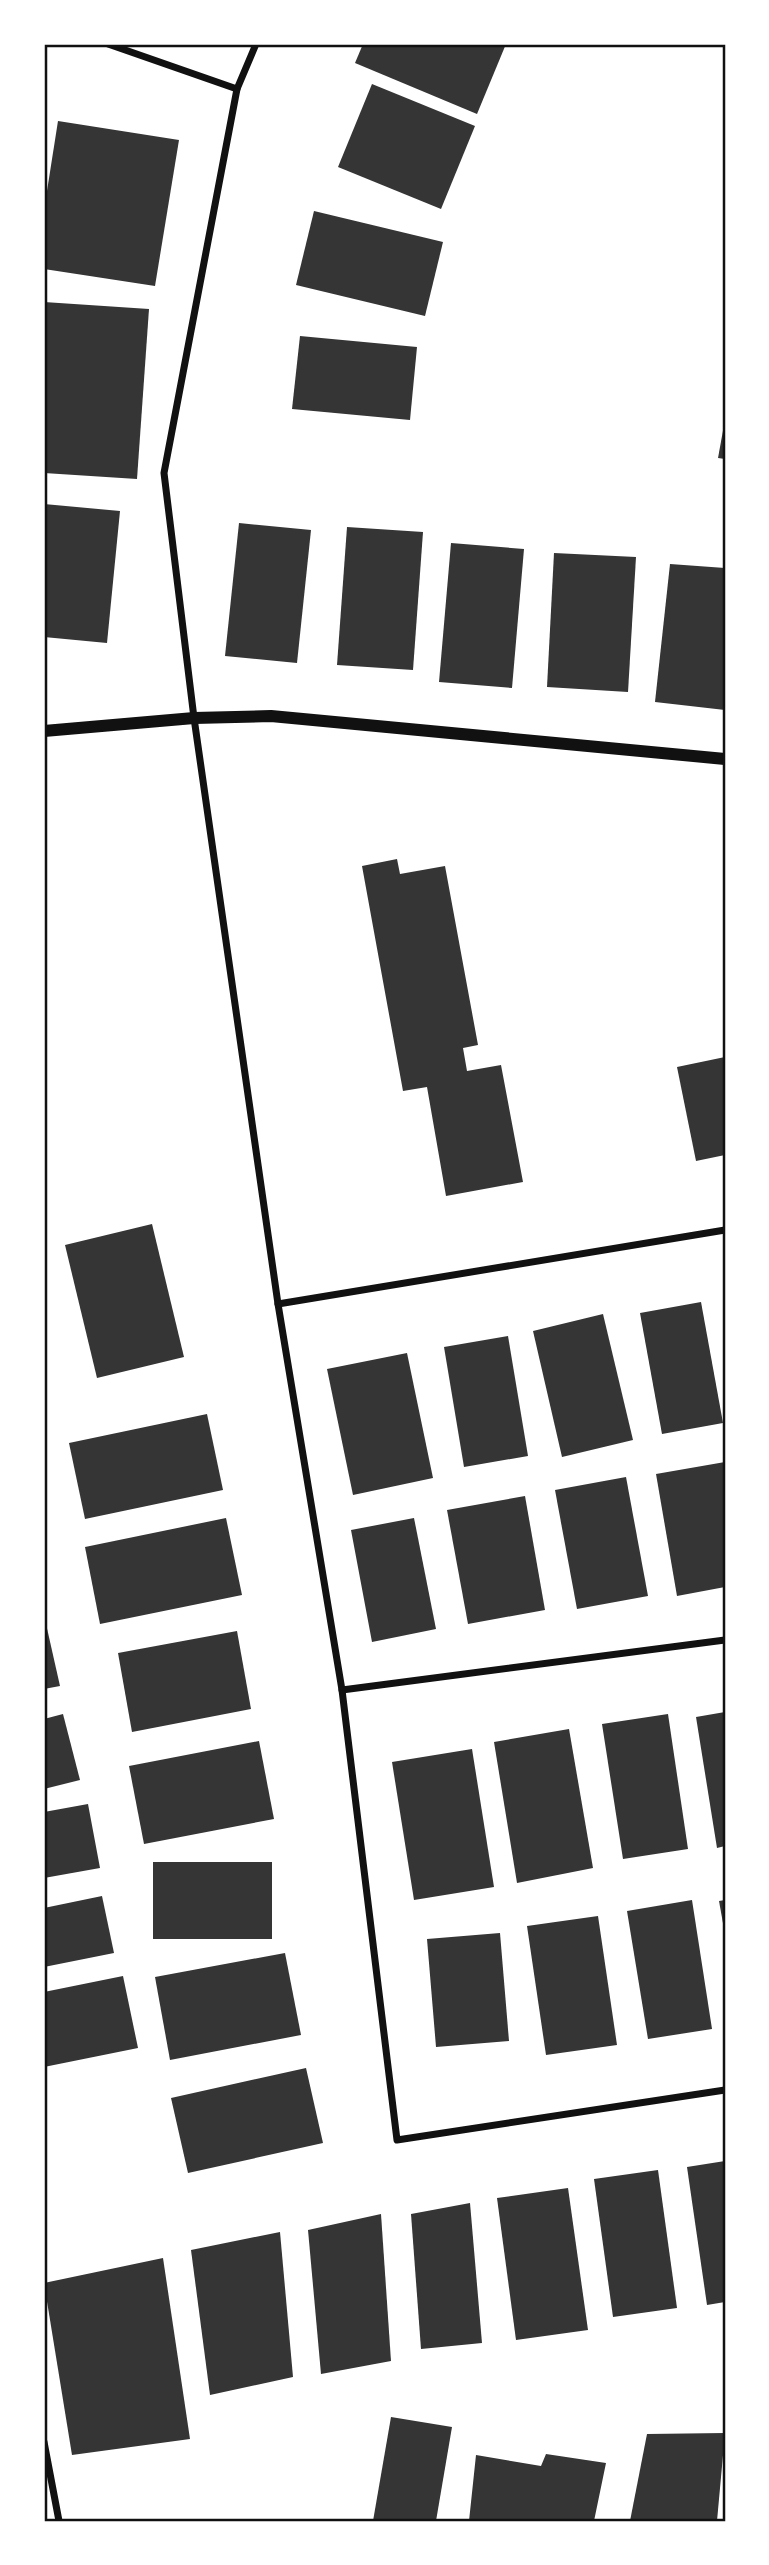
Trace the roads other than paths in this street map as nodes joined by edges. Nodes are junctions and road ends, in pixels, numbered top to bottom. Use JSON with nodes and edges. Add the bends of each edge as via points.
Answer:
{"nodes":[{"id":1,"x":108,"y":44,"type":"edge"},
{"id":2,"x":256,"y":44,"type":"edge"},
{"id":3,"x":237,"y":89,"type":"junction"},
{"id":4,"x":194,"y":718,"type":"junction"},
{"id":5,"x":44,"y":731,"type":"edge"},
{"id":6,"x":725,"y":759,"type":"edge"},
{"id":7,"x":725,"y":1230,"type":"edge"},
{"id":8,"x":278,"y":1304,"type":"junction"},
{"id":9,"x":725,"y":1640,"type":"edge"},
{"id":10,"x":342,"y":1690,"type":"junction"},
{"id":11,"x":725,"y":2090,"type":"edge"},
{"id":12,"x":44,"y":2442,"type":"edge"},
{"id":13,"x":59,"y":2521,"type":"edge"}],
"edges":[{"from":1,"to":3,"type":"street"},
{"from":2,"to":3,"type":"street"},
{"from":3,"to":4,"type":"street","via":[[164,473]]},
{"from":4,"to":5,"type":"street"},
{"from":4,"to":6,"type":"street","via":[[271,716]]},
{"from":4,"to":8,"type":"street"},
{"from":7,"to":8,"type":"street"},
{"from":8,"to":10,"type":"street"},
{"from":9,"to":10,"type":"street"},
{"from":10,"to":11,"type":"street","via":[[397,2140]]},
{"from":12,"to":13,"type":"street"}]}
